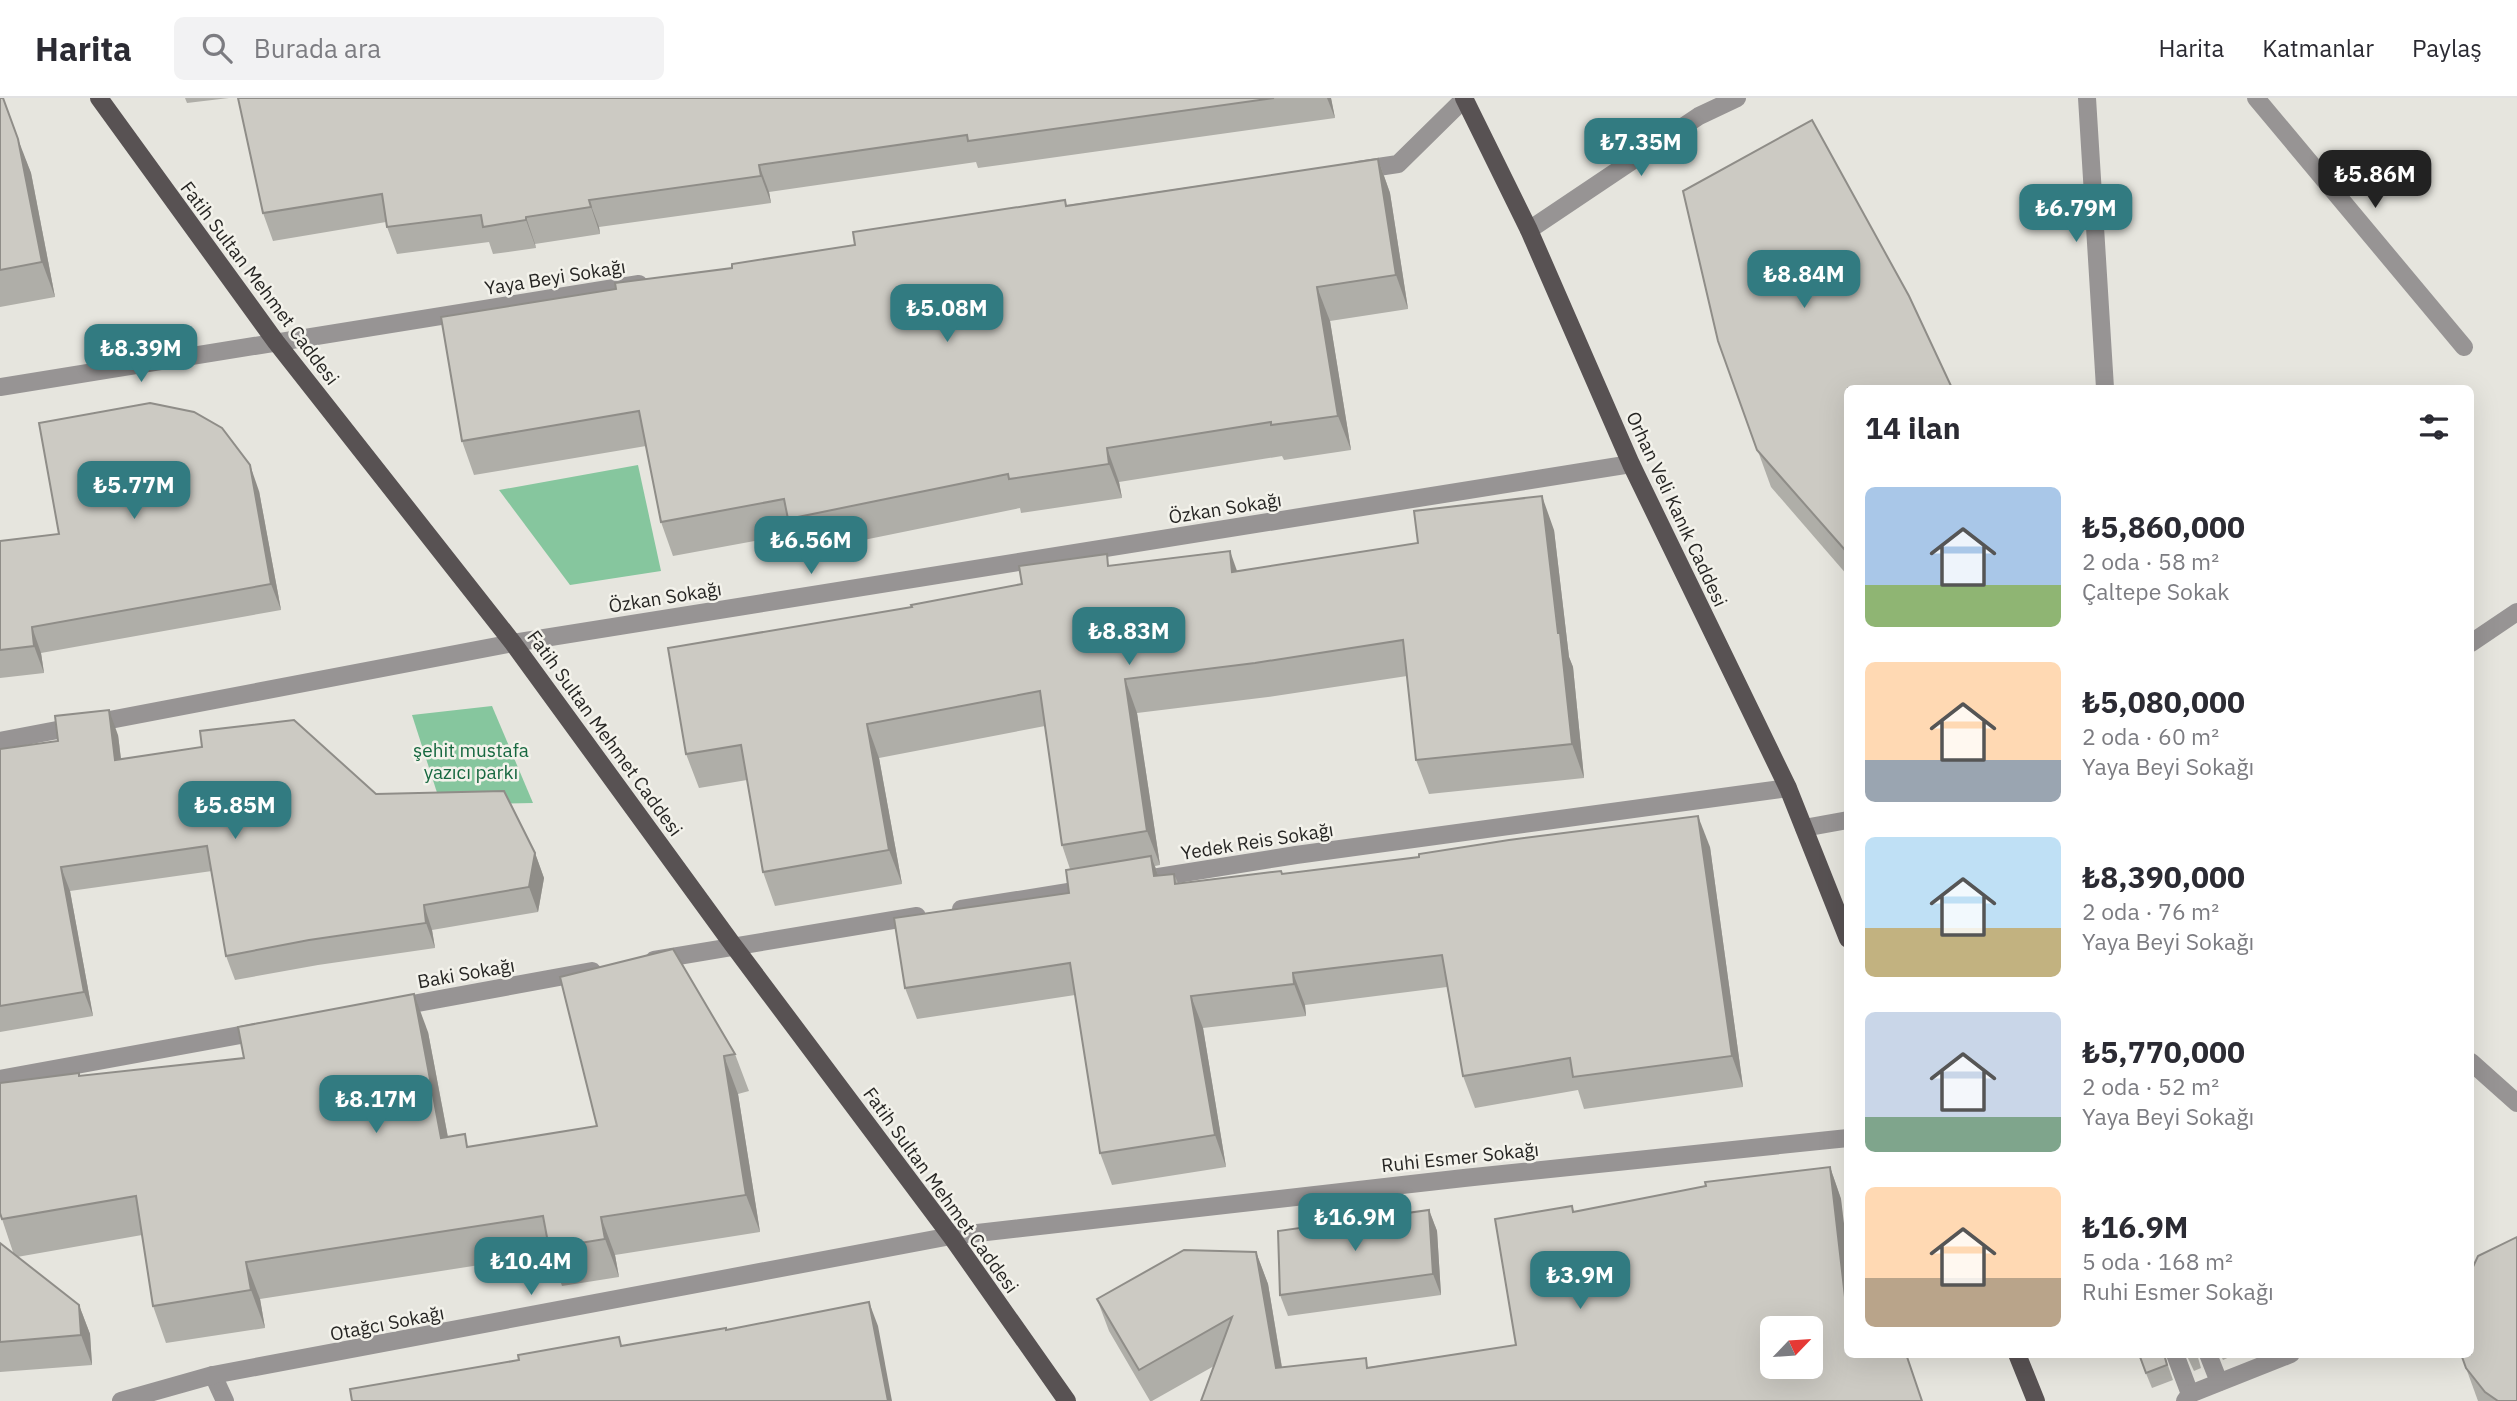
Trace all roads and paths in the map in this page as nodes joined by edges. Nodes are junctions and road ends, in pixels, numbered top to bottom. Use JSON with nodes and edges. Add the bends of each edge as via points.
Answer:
{"nodes":[{"id":1,"x":99,"y":98,"type":"edge"},
{"id":2,"x":1464,"y":98,"type":"edge"},
{"id":3,"x":1737,"y":98,"type":"edge"},
{"id":4,"x":2087,"y":98,"type":"edge"},
{"id":5,"x":2256,"y":98,"type":"edge"},
{"id":6,"x":1343,"y":172,"type":"edge"},
{"id":7,"x":1530,"y":230,"type":"junction"},
{"id":8,"x":659,"y":281,"type":"edge"},
{"id":9,"x":276,"y":342,"type":"junction"},
{"id":10,"x":2464,"y":347,"type":"dead end"},
{"id":11,"x":2105,"y":385,"type":"edge"},
{"id":12,"x":0,"y":387,"type":"edge"},
{"id":13,"x":1631,"y":464,"type":"junction"},
{"id":14,"x":2517,"y":612,"type":"edge"},
{"id":15,"x":2474,"y":641,"type":"edge"},
{"id":16,"x":513,"y":643,"type":"junction"},
{"id":17,"x":0,"y":741,"type":"edge"},
{"id":18,"x":1788,"y":788,"type":"junction"},
{"id":19,"x":1844,"y":821,"type":"edge"},
{"id":20,"x":1804,"y":828,"type":"junction"},
{"id":21,"x":1131,"y":881,"type":"edge"},
{"id":22,"x":1104,"y":886,"type":"edge"},
{"id":23,"x":1844,"y":929,"type":"edge"},
{"id":24,"x":733,"y":945,"type":"junction"},
{"id":25,"x":630,"y":964,"type":"edge"},
{"id":26,"x":603,"y":969,"type":"edge"},
{"id":27,"x":384,"y":1009,"type":"edge"},
{"id":28,"x":274,"y":1029,"type":"edge"},
{"id":29,"x":2474,"y":1065,"type":"edge"},
{"id":30,"x":0,"y":1079,"type":"edge"},
{"id":31,"x":2517,"y":1103,"type":"edge"},
{"id":32,"x":1844,"y":1138,"type":"edge"},
{"id":33,"x":951,"y":1236,"type":"junction"},
{"id":34,"x":2019,"y":1358,"type":"edge"},
{"id":35,"x":2176,"y":1358,"type":"edge"},
{"id":36,"x":2210,"y":1358,"type":"edge"},
{"id":37,"x":2271,"y":1358,"type":"edge"},
{"id":38,"x":2252,"y":1362,"type":"edge"},
{"id":39,"x":213,"y":1375,"type":"junction"},
{"id":40,"x":2219,"y":1382,"type":"junction"},
{"id":41,"x":2187,"y":1397,"type":"edge"},
{"id":42,"x":121,"y":1401,"type":"edge"},
{"id":43,"x":225,"y":1401,"type":"edge"},
{"id":44,"x":1067,"y":1401,"type":"edge"},
{"id":45,"x":2036,"y":1401,"type":"edge"}],
"edges":[{"from":1,"to":9,"type":"main road","name":"Fatih Sultan Mehmet Caddesi"},
{"from":2,"to":6,"type":"street","via":[[1398,164]]},
{"from":2,"to":7,"type":"main road","name":"Orhan Veli Kanık Caddesi"},
{"from":3,"to":7,"type":"street","via":[[1699,116]]},
{"from":4,"to":11,"type":"street"},
{"from":5,"to":10,"type":"street"},
{"from":7,"to":13,"type":"main road","name":"Orhan Veli Kanık Caddesi"},
{"from":8,"to":9,"type":"street","name":"Yaya Beyi Sokağı"},
{"from":9,"to":12,"type":"street","name":"Yaya Beyi Sokağı"},
{"from":9,"to":16,"type":"main road","name":"Fatih Sultan Mehmet Caddesi"},
{"from":13,"to":16,"type":"street","name":"Özkan Sokağı"},
{"from":13,"to":18,"type":"main road","name":"Orhan Veli Kanık Caddesi"},
{"from":14,"to":15,"type":"street"},
{"from":16,"to":17,"type":"street","name":"Özkan Sokağı"},
{"from":16,"to":24,"type":"main road","name":"Fatih Sultan Mehmet Caddesi"},
{"from":18,"to":20,"type":"main road","name":"Orhan Veli Kanık Caddesi"},
{"from":18,"to":21,"type":"street","name":"Yedek Reis Sokağı"},
{"from":19,"to":20,"type":"street"},
{"from":20,"to":23,"type":"main road","name":"Orhan Veli Kanık Caddesi"},
{"from":22,"to":24,"type":"street"},
{"from":24,"to":25,"type":"street"},
{"from":24,"to":33,"type":"main road","name":"Fatih Sultan Mehmet Caddesi"},
{"from":26,"to":27,"type":"street","name":"Baki Sokağı"},
{"from":28,"to":30,"type":"street"},
{"from":29,"to":31,"type":"street"},
{"from":32,"to":33,"type":"street","name":"Ruhi Esmer Sokağı"},
{"from":33,"to":39,"type":"street","name":"Otağcı Sokağı"},
{"from":33,"to":44,"type":"main road","name":"Fatih Sultan Mehmet Caddesi"},
{"from":34,"to":45,"type":"main road"},
{"from":35,"to":41,"type":"street"},
{"from":36,"to":40,"type":"street"},
{"from":37,"to":38,"type":"street"},
{"from":38,"to":40,"type":"street"},
{"from":39,"to":42,"type":"street","name":"Otağcı Sokağı"},
{"from":39,"to":43,"type":"street"},
{"from":40,"to":41,"type":"street"}]}
